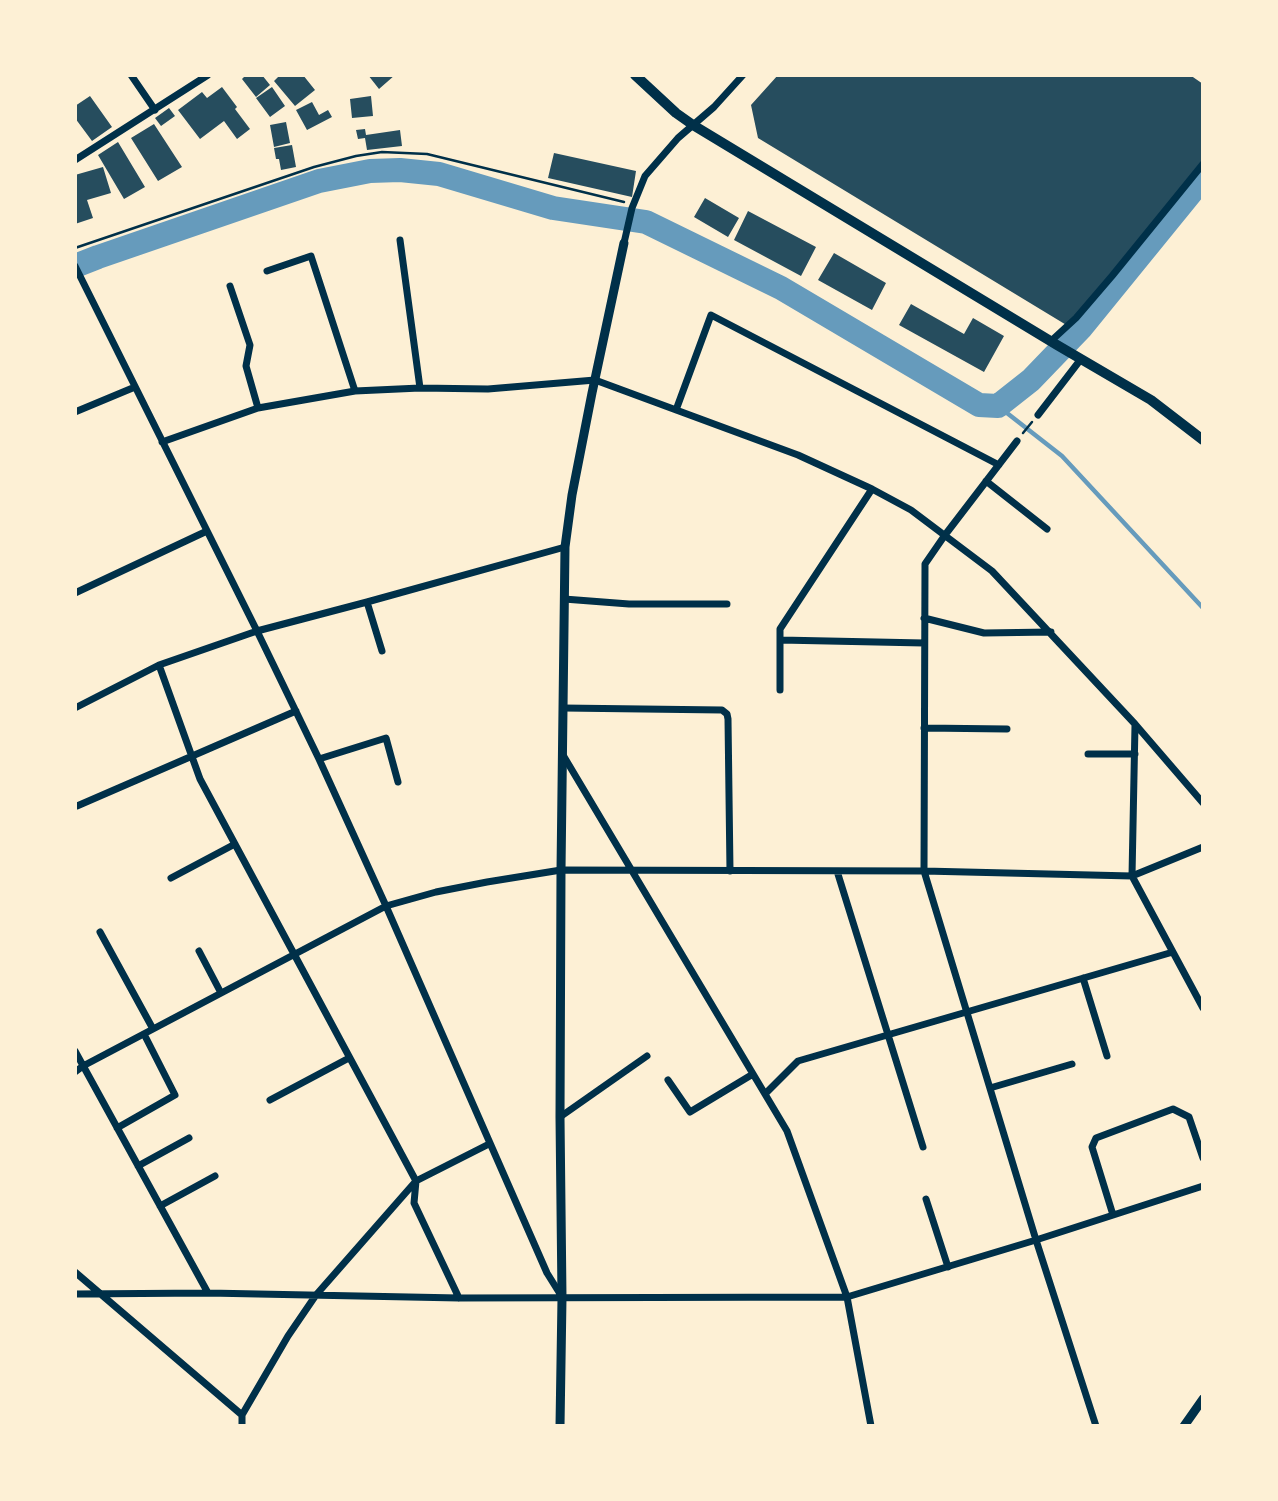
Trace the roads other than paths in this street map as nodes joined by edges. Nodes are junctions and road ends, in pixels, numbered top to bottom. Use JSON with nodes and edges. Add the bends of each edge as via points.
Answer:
{"nodes":[{"id":1,"x":131,"y":75,"type":"edge"},
{"id":2,"x":208,"y":75,"type":"edge"},
{"id":3,"x":635,"y":75,"type":"edge"},
{"id":4,"x":743,"y":75,"type":"edge"},
{"id":5,"x":155,"y":110,"type":"junction"},
{"id":6,"x":693,"y":125,"type":"junction"},
{"id":7,"x":75,"y":160,"type":"edge"},
{"id":8,"x":1203,"y":164,"type":"edge"},
{"id":9,"x":400,"y":240,"type":"dead end"},
{"id":10,"x":624,"y":243,"type":"joint"},
{"id":11,"x":75,"y":266,"type":"edge"},
{"id":12,"x":267,"y":271,"type":"dead end"},
{"id":13,"x":230,"y":286,"type":"dead end"},
{"id":14,"x":1054,"y":343,"type":"junction"},
{"id":15,"x":1076,"y":356,"type":"junction"},
{"id":16,"x":595,"y":380,"type":"junction"},
{"id":17,"x":135,"y":387,"type":"junction"},
{"id":18,"x":420,"y":387,"type":"junction"},
{"id":19,"x":355,"y":391,"type":"junction"},
{"id":20,"x":258,"y":408,"type":"junction"},
{"id":21,"x":676,"y":410,"type":"junction"},
{"id":22,"x":75,"y":412,"type":"edge"},
{"id":23,"x":1038,"y":415,"type":"road end"},
{"id":24,"x":1203,"y":440,"type":"edge"},
{"id":25,"x":1017,"y":441,"type":"road end"},
{"id":26,"x":162,"y":442,"type":"junction"},
{"id":27,"x":999,"y":465,"type":"junction"},
{"id":28,"x":986,"y":481,"type":"junction"},
{"id":29,"x":872,"y":489,"type":"junction"},
{"id":30,"x":1047,"y":529,"type":"dead end"},
{"id":31,"x":207,"y":531,"type":"junction"},
{"id":32,"x":944,"y":535,"type":"junction"},
{"id":33,"x":565,"y":547,"type":"junction"},
{"id":34,"x":75,"y":592,"type":"edge"},
{"id":35,"x":564,"y":599,"type":"junction"},
{"id":36,"x":367,"y":602,"type":"junction"},
{"id":37,"x":727,"y":604,"type":"dead end"},
{"id":38,"x":924,"y":618,"type":"junction"},
{"id":39,"x":257,"y":631,"type":"junction"},
{"id":40,"x":1051,"y":632,"type":"junction"},
{"id":41,"x":780,"y":640,"type":"junction"},
{"id":42,"x":924,"y":643,"type":"junction"},
{"id":43,"x":382,"y":651,"type":"dead end"},
{"id":44,"x":159,"y":665,"type":"junction"},
{"id":45,"x":780,"y":690,"type":"dead end"},
{"id":46,"x":75,"y":708,"type":"edge"},
{"id":47,"x":564,"y":708,"type":"junction"},
{"id":48,"x":296,"y":711,"type":"junction"},
{"id":49,"x":1135,"y":724,"type":"junction"},
{"id":50,"x":924,"y":728,"type":"junction"},
{"id":51,"x":1007,"y":729,"type":"dead end"},
{"id":52,"x":1088,"y":754,"type":"dead end"},
{"id":53,"x":1135,"y":754,"type":"junction"},
{"id":54,"x":563,"y":755,"type":"junction"},
{"id":55,"x":192,"y":756,"type":"junction"},
{"id":56,"x":319,"y":759,"type":"junction"},
{"id":57,"x":398,"y":782,"type":"dead end"},
{"id":58,"x":1203,"y":803,"type":"edge"},
{"id":59,"x":78,"y":806,"type":"dead end"},
{"id":60,"x":235,"y":844,"type":"junction"},
{"id":61,"x":1203,"y":847,"type":"edge"},
{"id":62,"x":561,"y":870,"type":"junction"},
{"id":63,"x":634,"y":871,"type":"junction"},
{"id":64,"x":730,"y":871,"type":"junction"},
{"id":65,"x":837,"y":871,"type":"junction"},
{"id":66,"x":923,"y":871,"type":"junction"},
{"id":67,"x":1132,"y":876,"type":"junction"},
{"id":68,"x":172,"y":877,"type":"dead end"},
{"id":69,"x":386,"y":906,"type":"junction"},
{"id":70,"x":100,"y":932,"type":"dead end"},
{"id":71,"x":199,"y":951,"type":"dead end"},
{"id":72,"x":1173,"y":952,"type":"junction"},
{"id":73,"x":294,"y":954,"type":"junction"},
{"id":74,"x":1083,"y":978,"type":"junction"},
{"id":75,"x":221,"y":993,"type":"junction"},
{"id":76,"x":1203,"y":1007,"type":"edge"},
{"id":77,"x":967,"y":1012,"type":"junction"},
{"id":78,"x":153,"y":1029,"type":"junction"},
{"id":79,"x":144,"y":1034,"type":"junction"},
{"id":80,"x":888,"y":1035,"type":"junction"},
{"id":81,"x":75,"y":1051,"type":"edge"},
{"id":82,"x":648,"y":1056,"type":"dead end"},
{"id":83,"x":1107,"y":1056,"type":"dead end"},
{"id":84,"x":349,"y":1058,"type":"junction"},
{"id":85,"x":1072,"y":1064,"type":"dead end"},
{"id":86,"x":83,"y":1066,"type":"junction"},
{"id":87,"x":75,"y":1072,"type":"edge"},
{"id":88,"x":753,"y":1074,"type":"junction"},
{"id":89,"x":668,"y":1080,"type":"dead end"},
{"id":90,"x":990,"y":1088,"type":"junction"},
{"id":91,"x":765,"y":1094,"type":"junction"},
{"id":92,"x":270,"y":1100,"type":"dead end"},
{"id":93,"x":560,"y":1118,"type":"junction"},
{"id":94,"x":117,"y":1128,"type":"junction"},
{"id":95,"x":189,"y":1138,"type":"dead end"},
{"id":96,"x":489,"y":1144,"type":"junction"},
{"id":97,"x":923,"y":1147,"type":"dead end"},
{"id":98,"x":1203,"y":1158,"type":"edge"},
{"id":99,"x":138,"y":1166,"type":"junction"},
{"id":100,"x":215,"y":1176,"type":"dead end"},
{"id":101,"x":416,"y":1181,"type":"junction"},
{"id":102,"x":1203,"y":1186,"type":"edge"},
{"id":103,"x":926,"y":1199,"type":"dead end"},
{"id":104,"x":160,"y":1206,"type":"junction"},
{"id":105,"x":1113,"y":1215,"type":"junction"},
{"id":106,"x":1036,"y":1240,"type":"junction"},
{"id":107,"x":948,"y":1267,"type":"junction"},
{"id":108,"x":75,"y":1272,"type":"edge"},
{"id":109,"x":208,"y":1293,"type":"junction"},
{"id":110,"x":75,"y":1294,"type":"edge"},
{"id":111,"x":102,"y":1294,"type":"junction"},
{"id":112,"x":316,"y":1295,"type":"junction"},
{"id":113,"x":847,"y":1297,"type":"junction"},
{"id":114,"x":459,"y":1298,"type":"junction"},
{"id":115,"x":562,"y":1298,"type":"junction"},
{"id":116,"x":1203,"y":1399,"type":"edge"},
{"id":117,"x":243,"y":1415,"type":"junction"},
{"id":118,"x":242,"y":1426,"type":"edge"},
{"id":119,"x":560,"y":1426,"type":"edge"},
{"id":120,"x":871,"y":1426,"type":"edge"},
{"id":121,"x":1096,"y":1426,"type":"edge"},
{"id":122,"x":1184,"y":1426,"type":"edge"}],
"edges":[{"from":1,"to":5,"type":"street"},
{"from":2,"to":5,"type":"street"},
{"from":3,"to":6,"type":"highway"},
{"from":4,"to":6,"type":"street"},
{"from":5,"to":7,"type":"street"},
{"from":6,"to":10,"type":"street","via":[[645,176]]},
{"from":6,"to":14,"type":"highway"},
{"from":8,"to":14,"type":"street"},
{"from":9,"to":18,"type":"street"},
{"from":10,"to":16,"type":"street"},
{"from":11,"to":17,"type":"street"},
{"from":12,"to":19,"type":"street","via":[[312,256]]},
{"from":13,"to":20,"type":"street","via":[[250,345],[246,366]]},
{"from":14,"to":15,"type":"highway"},
{"from":15,"to":23,"type":"street"},
{"from":15,"to":24,"type":"highway","via":[[1151,400]]},
{"from":16,"to":18,"type":"street","via":[[488,389]]},
{"from":16,"to":21,"type":"street"},
{"from":16,"to":33,"type":"street"},
{"from":17,"to":22,"type":"street"},
{"from":17,"to":26,"type":"street"},
{"from":18,"to":19,"type":"street"},
{"from":19,"to":20,"type":"street"},
{"from":20,"to":26,"type":"street"},
{"from":21,"to":27,"type":"street","via":[[712,315]]},
{"from":21,"to":29,"type":"street"},
{"from":25,"to":27,"type":"street"},
{"from":26,"to":31,"type":"street"},
{"from":27,"to":28,"type":"street"},
{"from":28,"to":30,"type":"street"},
{"from":28,"to":32,"type":"street"},
{"from":29,"to":32,"type":"street"},
{"from":29,"to":41,"type":"street","via":[[780,629]]},
{"from":31,"to":34,"type":"street"},
{"from":31,"to":39,"type":"street"},
{"from":32,"to":38,"type":"street","via":[[925,564]]},
{"from":32,"to":40,"type":"street","via":[[992,571]]},
{"from":33,"to":35,"type":"street"},
{"from":33,"to":36,"type":"street"},
{"from":35,"to":37,"type":"street"},
{"from":35,"to":47,"type":"street"},
{"from":36,"to":39,"type":"street"},
{"from":36,"to":43,"type":"street"},
{"from":38,"to":40,"type":"street","via":[[984,633]]},
{"from":38,"to":42,"type":"street"},
{"from":39,"to":44,"type":"street"},
{"from":39,"to":48,"type":"street"},
{"from":40,"to":49,"type":"street"},
{"from":41,"to":42,"type":"street"},
{"from":41,"to":45,"type":"street"},
{"from":42,"to":50,"type":"street"},
{"from":44,"to":46,"type":"street"},
{"from":44,"to":55,"type":"street"},
{"from":47,"to":54,"type":"street"},
{"from":47,"to":64,"type":"street","via":[[722,710],[727,714]]},
{"from":48,"to":55,"type":"street"},
{"from":48,"to":56,"type":"street"},
{"from":49,"to":53,"type":"street"},
{"from":49,"to":58,"type":"street"},
{"from":50,"to":51,"type":"street"},
{"from":50,"to":66,"type":"street"},
{"from":52,"to":53,"type":"street"},
{"from":53,"to":67,"type":"street"},
{"from":54,"to":62,"type":"street"},
{"from":54,"to":63,"type":"street"},
{"from":55,"to":59,"type":"street"},
{"from":55,"to":60,"type":"street"},
{"from":56,"to":57,"type":"street","via":[[386,738]]},
{"from":56,"to":69,"type":"street"},
{"from":60,"to":68,"type":"street"},
{"from":60,"to":73,"type":"street"},
{"from":61,"to":67,"type":"street"},
{"from":62,"to":63,"type":"street"},
{"from":62,"to":69,"type":"street"},
{"from":62,"to":93,"type":"street"},
{"from":63,"to":64,"type":"street"},
{"from":63,"to":88,"type":"street"},
{"from":64,"to":65,"type":"street"},
{"from":65,"to":66,"type":"street"},
{"from":65,"to":80,"type":"street"},
{"from":66,"to":67,"type":"street"},
{"from":66,"to":77,"type":"street"},
{"from":67,"to":72,"type":"street"},
{"from":69,"to":73,"type":"street"},
{"from":69,"to":96,"type":"street"},
{"from":70,"to":78,"type":"street"},
{"from":71,"to":75,"type":"street"},
{"from":72,"to":74,"type":"street"},
{"from":72,"to":76,"type":"street"},
{"from":73,"to":75,"type":"street"},
{"from":73,"to":84,"type":"street"},
{"from":74,"to":77,"type":"street"},
{"from":74,"to":83,"type":"street"},
{"from":75,"to":78,"type":"street"},
{"from":77,"to":80,"type":"street"},
{"from":77,"to":90,"type":"street"},
{"from":78,"to":79,"type":"street"},
{"from":79,"to":86,"type":"street"},
{"from":79,"to":94,"type":"street","via":[[175,1095]]},
{"from":80,"to":91,"type":"street","via":[[797,1061]]},
{"from":80,"to":97,"type":"street"},
{"from":81,"to":86,"type":"street"},
{"from":82,"to":93,"type":"street"},
{"from":84,"to":92,"type":"street"},
{"from":84,"to":101,"type":"street"},
{"from":85,"to":90,"type":"street"},
{"from":86,"to":87,"type":"street"},
{"from":86,"to":94,"type":"street"},
{"from":88,"to":89,"type":"street","via":[[690,1112]]},
{"from":88,"to":91,"type":"street"},
{"from":90,"to":106,"type":"street"},
{"from":91,"to":113,"type":"street","via":[[787,1131]]},
{"from":93,"to":115,"type":"street"},
{"from":94,"to":99,"type":"street"},
{"from":95,"to":99,"type":"street"},
{"from":96,"to":101,"type":"street"},
{"from":96,"to":115,"type":"street"},
{"from":98,"to":105,"type":"street","via":[[1189,1117],[1173,1109],[1096,1138],[1092,1147]]},
{"from":99,"to":104,"type":"street"},
{"from":100,"to":104,"type":"street"},
{"from":101,"to":112,"type":"street"},
{"from":101,"to":114,"type":"street","via":[[414,1203]]},
{"from":102,"to":105,"type":"street"},
{"from":103,"to":107,"type":"street"},
{"from":104,"to":109,"type":"street"},
{"from":105,"to":106,"type":"street"},
{"from":106,"to":107,"type":"street"},
{"from":106,"to":121,"type":"street"},
{"from":107,"to":113,"type":"street"},
{"from":108,"to":111,"type":"street"},
{"from":109,"to":111,"type":"street"},
{"from":109,"to":112,"type":"street"},
{"from":110,"to":111,"type":"street"},
{"from":111,"to":117,"type":"street"},
{"from":112,"to":114,"type":"street"},
{"from":112,"to":117,"type":"street"},
{"from":113,"to":115,"type":"street"},
{"from":113,"to":120,"type":"street"},
{"from":114,"to":115,"type":"street"},
{"from":115,"to":119,"type":"street"},
{"from":116,"to":122,"type":"street"},
{"from":117,"to":118,"type":"street"}]}
